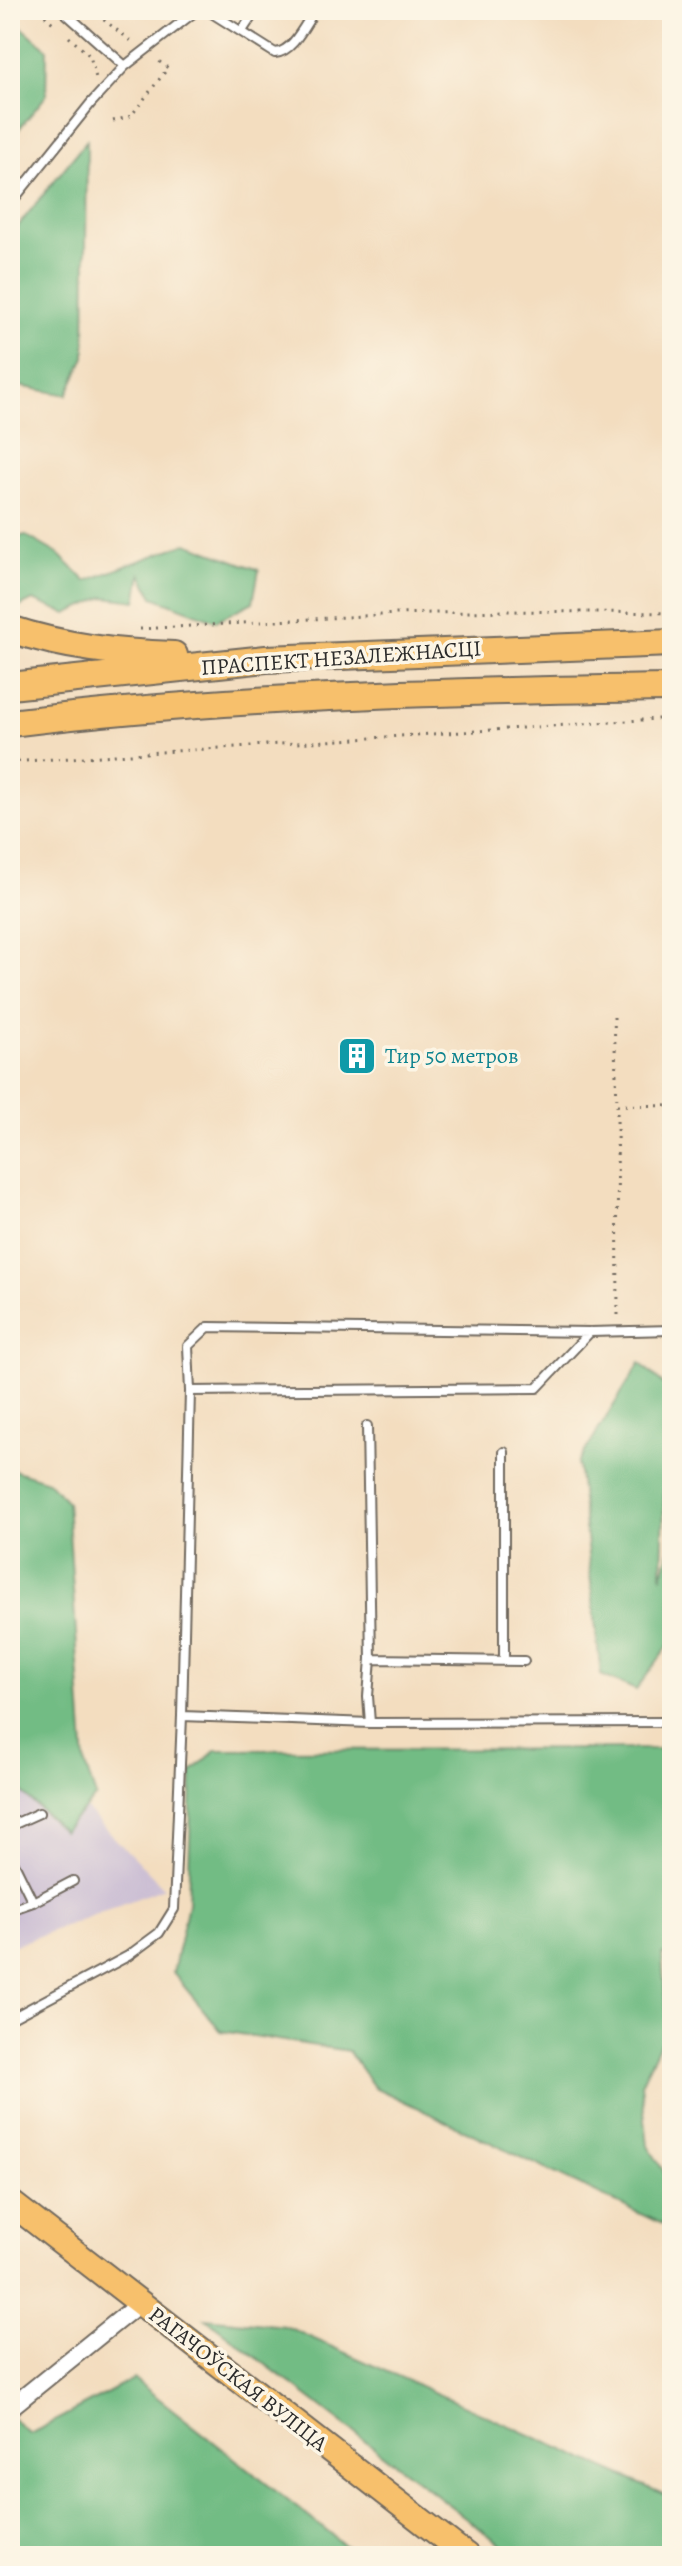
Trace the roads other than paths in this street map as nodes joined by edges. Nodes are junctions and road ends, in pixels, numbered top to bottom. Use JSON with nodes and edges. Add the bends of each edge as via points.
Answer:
{"nodes":[{"id":1,"x":62,"y":10,"type":"edge"},
{"id":2,"x":197,"y":10,"type":"edge"},
{"id":3,"x":207,"y":10,"type":"edge"},
{"id":4,"x":256,"y":10,"type":"edge"},
{"id":5,"x":315,"y":10,"type":"edge"},
{"id":6,"x":242,"y":31,"type":"junction"},
{"id":7,"x":125,"y":66,"type":"junction"},
{"id":8,"x":10,"y":204,"type":"edge"},
{"id":9,"x":10,"y":629,"type":"edge"},
{"id":10,"x":672,"y":643,"type":"edge"},
{"id":11,"x":266,"y":659,"type":"junction"},
{"id":12,"x":10,"y":686,"type":"edge"},
{"id":13,"x":672,"y":688,"type":"edge"},
{"id":14,"x":10,"y":726,"type":"edge"},
{"id":15,"x":672,"y":1330,"type":"edge"},
{"id":16,"x":590,"y":1332,"type":"junction"},
{"id":17,"x":190,"y":1391,"type":"junction"},
{"id":18,"x":367,"y":1426,"type":"dead end"},
{"id":19,"x":504,"y":1452,"type":"dead end"},
{"id":20,"x":371,"y":1659,"type":"junction"},
{"id":21,"x":504,"y":1661,"type":"junction"},
{"id":22,"x":524,"y":1661,"type":"dead end"},
{"id":23,"x":182,"y":1716,"type":"junction"},
{"id":24,"x":672,"y":1722,"type":"edge"},
{"id":25,"x":370,"y":1723,"type":"junction"},
{"id":26,"x":39,"y":1813,"type":"dead end"},
{"id":27,"x":10,"y":1826,"type":"edge"},
{"id":28,"x":10,"y":1855,"type":"edge"},
{"id":29,"x":73,"y":1881,"type":"dead end"},
{"id":30,"x":33,"y":1902,"type":"junction"},
{"id":31,"x":10,"y":1910,"type":"edge"},
{"id":32,"x":10,"y":2019,"type":"edge"},
{"id":33,"x":10,"y":2202,"type":"edge"},
{"id":34,"x":140,"y":2303,"type":"junction"},
{"id":35,"x":10,"y":2408,"type":"edge"},
{"id":36,"x":467,"y":2556,"type":"edge"}],
"edges":[{"from":1,"to":7,"type":"lane"},
{"from":2,"to":7,"type":"lane"},
{"from":3,"to":6,"type":"lane"},
{"from":4,"to":6,"type":"lane"},
{"from":5,"to":6,"type":"lane","via":[[282,53]]},
{"from":7,"to":8,"type":"lane"},
{"from":9,"to":11,"type":"highway","via":[[114,653]]},
{"from":10,"to":11,"type":"highway","name":"ПРАСПЕКТ НЕЗАЛЕЖНАСЦІ"},
{"from":11,"to":12,"type":"highway","name":"ПРАСПЕКТ НЕЗАЛЕЖНАСЦІ"},
{"from":13,"to":14,"type":"highway","name":"ПРАСПЕКТ НЕЗАЛЕЖНАСЦІ","via":[[260,701]]},
{"from":15,"to":16,"type":"lane"},
{"from":16,"to":17,"type":"lane","via":[[537,1388]]},
{"from":16,"to":17,"type":"lane","via":[[208,1327],[188,1346]]},
{"from":17,"to":23,"type":"lane"},
{"from":18,"to":20,"type":"lane"},
{"from":19,"to":21,"type":"lane"},
{"from":20,"to":21,"type":"lane"},
{"from":20,"to":25,"type":"lane"},
{"from":21,"to":22,"type":"lane"},
{"from":23,"to":25,"type":"lane"},
{"from":23,"to":32,"type":"lane","via":[[174,1909],[159,1933],[128,1956]]},
{"from":24,"to":25,"type":"lane"},
{"from":26,"to":27,"type":"lane"},
{"from":28,"to":30,"type":"lane"},
{"from":29,"to":30,"type":"lane"},
{"from":30,"to":31,"type":"lane"},
{"from":33,"to":34,"type":"main road","name":"РАГАЧОЎСКАЯ ВУЛІЦА"},
{"from":34,"to":35,"type":"street"},
{"from":34,"to":36,"type":"main road","name":"РАГАЧОЎСКАЯ ВУЛІЦА"}]}
